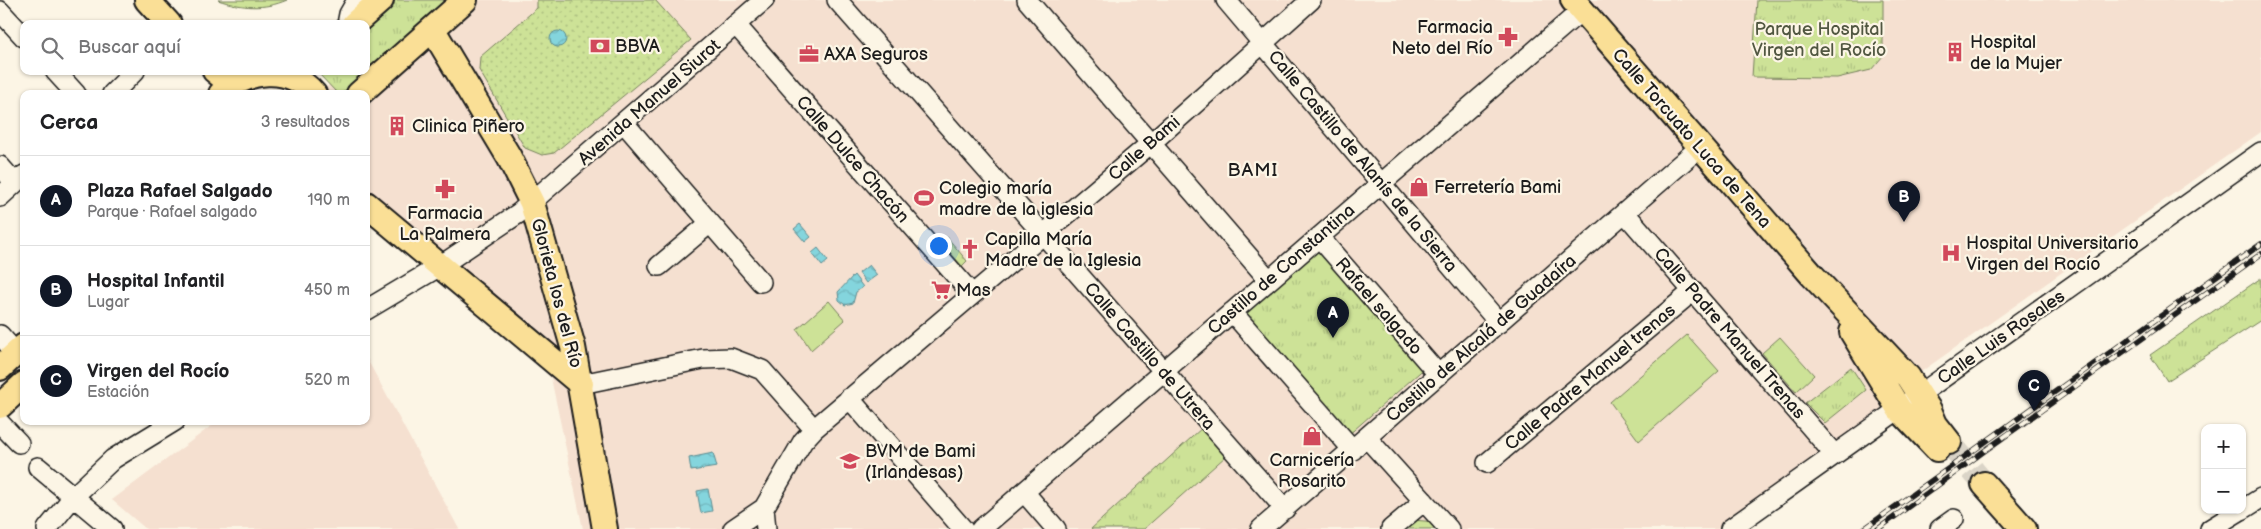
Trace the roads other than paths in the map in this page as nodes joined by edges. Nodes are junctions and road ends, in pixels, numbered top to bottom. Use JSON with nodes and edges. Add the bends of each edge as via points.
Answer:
{"nodes":[{"id":1,"x":147,"y":0,"type":"edge"},
{"id":2,"x":357,"y":0,"type":"edge"},
{"id":3,"x":381,"y":0,"type":"edge"},
{"id":4,"x":465,"y":0,"type":"edge"},
{"id":5,"x":764,"y":0,"type":"edge"},
{"id":6,"x":837,"y":0,"type":"edge"},
{"id":7,"x":1027,"y":0,"type":"edge"},
{"id":8,"x":1226,"y":0,"type":"edge"},
{"id":9,"x":1311,"y":0,"type":"edge"},
{"id":10,"x":1577,"y":5,"type":"edge"},
{"id":11,"x":0,"y":11,"type":"edge"},
{"id":12,"x":165,"y":20,"type":"edge"},
{"id":13,"x":348,"y":20,"type":"edge"},
{"id":14,"x":358,"y":20,"type":"edge"},
{"id":15,"x":736,"y":25,"type":"junction"},
{"id":16,"x":433,"y":30,"type":"junction"},
{"id":17,"x":20,"y":33,"type":"edge"},
{"id":18,"x":1262,"y":42,"type":"junction"},
{"id":19,"x":59,"y":75,"type":"edge"},
{"id":20,"x":131,"y":75,"type":"edge"},
{"id":21,"x":254,"y":75,"type":"edge"},
{"id":22,"x":292,"y":81,"type":"edge"},
{"id":23,"x":220,"y":83,"type":"edge"},
{"id":24,"x":72,"y":90,"type":"edge"},
{"id":25,"x":116,"y":90,"type":"edge"},
{"id":26,"x":307,"y":90,"type":"edge"},
{"id":27,"x":364,"y":90,"type":"edge"},
{"id":28,"x":624,"y":123,"type":"junction"},
{"id":29,"x":1150,"y":144,"type":"junction"},
{"id":30,"x":1700,"y":147,"type":"junction"},
{"id":31,"x":2261,"y":152,"type":"edge"},
{"id":32,"x":0,"y":166,"type":"edge"},
{"id":33,"x":19,"y":179,"type":"edge"},
{"id":34,"x":1381,"y":184,"type":"junction"},
{"id":35,"x":0,"y":197,"type":"edge"},
{"id":36,"x":532,"y":203,"type":"junction"},
{"id":37,"x":370,"y":207,"type":"edge"},
{"id":38,"x":1624,"y":213,"type":"junction"},
{"id":39,"x":710,"y":223,"type":"junction"},
{"id":40,"x":1044,"y":234,"type":"junction"},
{"id":41,"x":1319,"y":237,"type":"junction"},
{"id":42,"x":440,"y":266,"type":"junction"},
{"id":43,"x":659,"y":266,"type":"dead end"},
{"id":44,"x":1269,"y":280,"type":"junction"},
{"id":45,"x":762,"y":282,"type":"dead end"},
{"id":46,"x":1693,"y":291,"type":"junction"},
{"id":47,"x":971,"y":294,"type":"junction"},
{"id":48,"x":370,"y":308,"type":"edge"},
{"id":49,"x":1232,"y":312,"type":"junction"},
{"id":50,"x":1500,"y":323,"type":"junction"},
{"id":51,"x":0,"y":335,"type":"edge"},
{"id":52,"x":13,"y":356,"type":"edge"},
{"id":53,"x":1163,"y":371,"type":"junction"},
{"id":54,"x":1439,"y":376,"type":"junction"},
{"id":55,"x":581,"y":384,"type":"junction"},
{"id":56,"x":20,"y":388,"type":"edge"},
{"id":57,"x":849,"y":398,"type":"junction"},
{"id":58,"x":1910,"y":401,"type":"junction"},
{"id":59,"x":0,"y":406,"type":"edge"},
{"id":60,"x":0,"y":422,"type":"edge"},
{"id":61,"x":168,"y":425,"type":"edge"},
{"id":62,"x":814,"y":429,"type":"junction"},
{"id":63,"x":19,"y":443,"type":"dead end"},
{"id":64,"x":1360,"y":444,"type":"junction"},
{"id":65,"x":1942,"y":446,"type":"tunnel mouth"},
{"id":66,"x":1834,"y":454,"type":"junction"},
{"id":67,"x":1487,"y":463,"type":"dead end"},
{"id":68,"x":38,"y":466,"type":"dead end"},
{"id":69,"x":1024,"y":492,"type":"junction"},
{"id":70,"x":73,"y":497,"type":"junction"},
{"id":71,"x":2261,"y":498,"type":"edge"},
{"id":72,"x":1424,"y":501,"type":"junction"},
{"id":73,"x":764,"y":508,"type":"junction"},
{"id":74,"x":1285,"y":509,"type":"junction"},
{"id":75,"x":2239,"y":516,"type":"edge"},
{"id":76,"x":47,"y":529,"type":"edge"},
{"id":77,"x":112,"y":529,"type":"edge"},
{"id":78,"x":605,"y":529,"type":"edge"},
{"id":79,"x":733,"y":529,"type":"edge"},
{"id":80,"x":766,"y":529,"type":"edge"},
{"id":81,"x":962,"y":529,"type":"edge"},
{"id":82,"x":981,"y":529,"type":"edge"},
{"id":83,"x":1056,"y":529,"type":"edge"},
{"id":84,"x":1262,"y":529,"type":"edge"},
{"id":85,"x":1392,"y":529,"type":"edge"},
{"id":86,"x":1449,"y":529,"type":"edge"},
{"id":87,"x":1730,"y":529,"type":"edge"},
{"id":88,"x":2007,"y":529,"type":"edge"},
{"id":89,"x":2024,"y":529,"type":"edge"},
{"id":90,"x":2210,"y":529,"type":"edge"}],
"edges":[{"from":1,"to":12,"type":"main road"},
{"from":2,"to":13,"type":"street"},
{"from":3,"to":14,"type":"main road"},
{"from":4,"to":16,"type":"main road"},
{"from":5,"to":15,"type":"street","name":"Avenida Manuel Siurot"},
{"from":6,"to":40,"type":"street","name":"Calle Castillo de Utrera"},
{"from":7,"to":29,"type":"street"},
{"from":8,"to":18,"type":"street","name":"Calle Castillo de Alanís de la Sierra"},
{"from":9,"to":18,"type":"street","name":"Calle Bami"},
{"from":10,"to":30,"type":"main road","name":"Calle Torcuato Luca de Tena"},
{"from":10,"to":34,"type":"street","name":"Castillo de Constantina"},
{"from":11,"to":17,"type":"street"},
{"from":15,"to":28,"type":"street","name":"Avenida Manuel Siurot"},
{"from":15,"to":47,"type":"street","name":"Calle Dulce Chacón"},
{"from":16,"to":27,"type":"main road"},
{"from":16,"to":36,"type":"main road","name":"Glorieta los del Río","via":[[509,157]]},
{"from":18,"to":29,"type":"street","name":"Calle Bami"},
{"from":18,"to":34,"type":"street","name":"Calle Castillo de Alanís de la Sierra"},
{"from":19,"to":24,"type":"street"},
{"from":20,"to":25,"type":"street"},
{"from":21,"to":23,"type":"main road"},
{"from":22,"to":26,"type":"main road"},
{"from":28,"to":36,"type":"street","name":"Avenida Manuel Siurot"},
{"from":28,"to":39,"type":"street"},
{"from":29,"to":40,"type":"street","name":"Calle Bami"},
{"from":29,"to":44,"type":"street"},
{"from":30,"to":38,"type":"street","name":"Castillo de Alcalá de Guadaíra"},
{"from":30,"to":58,"type":"main road","name":"Calle Torcuato Luca de Tena","via":[[1812,275],[1860,343]]},
{"from":31,"to":58,"type":"street","name":"Calle Luis Rosales"},
{"from":32,"to":33,"type":"street"},
{"from":33,"to":35,"type":"street"},
{"from":34,"to":41,"type":"street","name":"Castillo de Constantina"},
{"from":34,"to":50,"type":"street","name":"Calle Castillo de Alanís de la Sierra"},
{"from":36,"to":42,"type":"street","name":"Glorieta los del Río"},
{"from":36,"to":55,"type":"main road","name":"Glorieta los del Río"},
{"from":37,"to":42,"type":"main road"},
{"from":38,"to":46,"type":"street","name":"Calle Padre Manuel Trenas"},
{"from":38,"to":50,"type":"street","name":"Castillo de Alcalá de Guadaíra"},
{"from":39,"to":43,"type":"street"},
{"from":39,"to":45,"type":"street"},
{"from":40,"to":47,"type":"street","name":"Calle Bami"},
{"from":40,"to":53,"type":"street","name":"Calle Castillo de Utrera"},
{"from":41,"to":44,"type":"street","name":"Castillo de Constantina"},
{"from":41,"to":54,"type":"street","name":"Rafael salgado"},
{"from":42,"to":48,"type":"street"},
{"from":42,"to":55,"type":"main road","name":"Glorieta los del Río"},
{"from":44,"to":49,"type":"street","name":"Castillo de Constantina"},
{"from":46,"to":66,"type":"street","name":"Calle Padre Manuel Trenas"},
{"from":46,"to":67,"type":"street","name":"Calle Padre Manuel trenas"},
{"from":47,"to":57,"type":"street","name":"Calle Bami"},
{"from":49,"to":53,"type":"street","name":"Castillo de Constantina"},
{"from":49,"to":64,"type":"street"},
{"from":50,"to":54,"type":"street","name":"Castillo de Alcalá de Guadaíra"},
{"from":51,"to":52,"type":"street"},
{"from":53,"to":69,"type":"street","name":"Castillo de Constantina"},
{"from":53,"to":74,"type":"street","name":"Calle Castillo de Utrera"},
{"from":54,"to":64,"type":"street","name":"Castillo de Alcalá de Guadaíra"},
{"from":55,"to":62,"type":"street","via":[[703,358],[732,358],[762,370]]},
{"from":55,"to":78,"type":"main road","name":"Glorieta los del Río"},
{"from":56,"to":59,"type":"main road"},
{"from":57,"to":62,"type":"street","name":"Calle Bami"},
{"from":57,"to":81,"type":"street"},
{"from":58,"to":65,"type":"main road","name":"Calle Torcuato Luca de Tena"},
{"from":58,"to":66,"type":"street","name":"Calle Luis Rosales"},
{"from":60,"to":63,"type":"street"},
{"from":61,"to":70,"type":"street","via":[[113,459]]},
{"from":62,"to":73,"type":"street","name":"Calle Bami","via":[[803,441]]},
{"from":64,"to":72,"type":"street"},
{"from":64,"to":74,"type":"street","name":"Castillo de Alcalá de Guadaíra"},
{"from":66,"to":87,"type":"street","name":"Calle Luis Rosales"},
{"from":68,"to":70,"type":"street"},
{"from":69,"to":82,"type":"street","name":"Castillo de Constantina"},
{"from":69,"to":83,"type":"street"},
{"from":70,"to":76,"type":"street"},
{"from":70,"to":77,"type":"street"},
{"from":71,"to":75,"type":"street"},
{"from":72,"to":85,"type":"street"},
{"from":72,"to":86,"type":"street"},
{"from":73,"to":79,"type":"street"},
{"from":73,"to":80,"type":"street"},
{"from":74,"to":84,"type":"street","name":"Castillo de Alcalá de Guadaíra"},
{"from":75,"to":90,"type":"street"},
{"from":88,"to":89,"type":"main road","via":[[1978,486]]}]}
